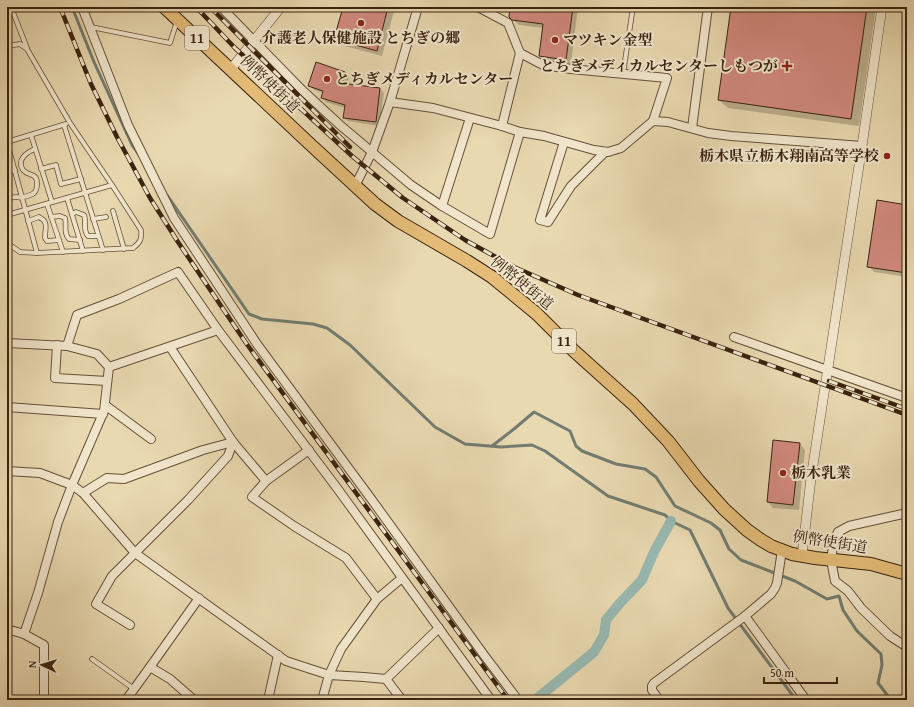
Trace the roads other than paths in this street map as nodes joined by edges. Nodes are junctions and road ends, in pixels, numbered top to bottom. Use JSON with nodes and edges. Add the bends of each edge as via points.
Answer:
{"nodes":[{"id":1,"x":11,"y":7,"type":"edge"},
{"id":2,"x":82,"y":7,"type":"edge"},
{"id":3,"x":164,"y":7,"type":"edge"},
{"id":4,"x":221,"y":7,"type":"edge"},
{"id":5,"x":281,"y":7,"type":"edge"},
{"id":6,"x":418,"y":7,"type":"edge"},
{"id":7,"x":478,"y":7,"type":"edge"},
{"id":8,"x":633,"y":7,"type":"edge"},
{"id":9,"x":708,"y":7,"type":"edge"},
{"id":10,"x":882,"y":7,"type":"edge"},
{"id":11,"x":177,"y":19,"type":"junction"},
{"id":12,"x":90,"y":27,"type":"junction"},
{"id":13,"x":254,"y":40,"type":"junction"},
{"id":14,"x":7,"y":46,"type":"edge"},
{"id":15,"x":27,"y":49,"type":"junction"},
{"id":16,"x":520,"y":53,"type":"junction"},
{"id":17,"x":231,"y":69,"type":"junction"},
{"id":18,"x":623,"y":74,"type":"junction"},
{"id":19,"x":390,"y":102,"type":"junction"},
{"id":20,"x":470,"y":118,"type":"junction"},
{"id":21,"x":652,"y":121,"type":"junction"},
{"id":22,"x":70,"y":123,"type":"junction"},
{"id":23,"x":64,"y":125,"type":"junction"},
{"id":24,"x":502,"y":126,"type":"junction"},
{"id":25,"x":692,"y":128,"type":"junction"},
{"id":26,"x":520,"y":132,"type":"junction"},
{"id":27,"x":31,"y":135,"type":"junction"},
{"id":28,"x":7,"y":142,"type":"edge"},
{"id":29,"x":564,"y":142,"type":"junction"},
{"id":30,"x":862,"y":146,"type":"junction"},
{"id":31,"x":35,"y":149,"type":"junction"},
{"id":32,"x":372,"y":152,"type":"junction"},
{"id":33,"x":605,"y":152,"type":"junction"},
{"id":34,"x":41,"y":168,"type":"junction"},
{"id":35,"x":15,"y":170,"type":"junction"},
{"id":36,"x":7,"y":172,"type":"edge"},
{"id":37,"x":80,"y":179,"type":"junction"},
{"id":38,"x":112,"y":185,"type":"junction"},
{"id":39,"x":355,"y":186,"type":"junction"},
{"id":40,"x":22,"y":198,"type":"junction"},
{"id":41,"x":67,"y":198,"type":"junction"},
{"id":42,"x":7,"y":199,"type":"edge"},
{"id":43,"x":49,"y":203,"type":"junction"},
{"id":44,"x":442,"y":206,"type":"junction"},
{"id":45,"x":113,"y":211,"type":"dead end"},
{"id":46,"x":72,"y":214,"type":"junction"},
{"id":47,"x":7,"y":215,"type":"edge"},
{"id":48,"x":51,"y":217,"type":"junction"},
{"id":49,"x":106,"y":217,"type":"dead end"},
{"id":50,"x":28,"y":220,"type":"junction"},
{"id":51,"x":93,"y":220,"type":"junction"},
{"id":52,"x":98,"y":236,"type":"junction"},
{"id":53,"x":59,"y":240,"type":"junction"},
{"id":54,"x":80,"y":240,"type":"junction"},
{"id":55,"x":7,"y":243,"type":"edge"},
{"id":56,"x":124,"y":249,"type":"junction"},
{"id":57,"x":103,"y":250,"type":"junction"},
{"id":58,"x":83,"y":251,"type":"junction"},
{"id":59,"x":63,"y":252,"type":"junction"},
{"id":60,"x":37,"y":253,"type":"junction"},
{"id":61,"x":218,"y":330,"type":"junction"},
{"id":62,"x":734,"y":337,"type":"dead end"},
{"id":63,"x":7,"y":343,"type":"edge"},
{"id":64,"x":57,"y":345,"type":"junction"},
{"id":65,"x":67,"y":346,"type":"junction"},
{"id":66,"x":170,"y":347,"type":"junction"},
{"id":67,"x":109,"y":367,"type":"junction"},
{"id":68,"x":828,"y":370,"type":"junction"},
{"id":69,"x":107,"y":381,"type":"junction"},
{"id":70,"x":907,"y":398,"type":"edge"},
{"id":71,"x":7,"y":407,"type":"edge"},
{"id":72,"x":104,"y":409,"type":"junction"},
{"id":73,"x":150,"y":439,"type":"dead end"},
{"id":74,"x":233,"y":442,"type":"junction"},
{"id":75,"x":309,"y":450,"type":"junction"},
{"id":76,"x":7,"y":471,"type":"edge"},
{"id":77,"x":266,"y":481,"type":"junction"},
{"id":78,"x":72,"y":485,"type":"junction"},
{"id":79,"x":83,"y":493,"type":"junction"},
{"id":80,"x":907,"y":513,"type":"edge"},
{"id":81,"x":782,"y":550,"type":"junction"},
{"id":82,"x":135,"y":553,"type":"junction"},
{"id":83,"x":802,"y":556,"type":"junction"},
{"id":84,"x":831,"y":560,"type":"junction"},
{"id":85,"x":907,"y":574,"type":"edge"},
{"id":86,"x":402,"y":578,"type":"junction"},
{"id":87,"x":199,"y":598,"type":"junction"},
{"id":88,"x":377,"y":599,"type":"junction"},
{"id":89,"x":745,"y":616,"type":"junction"},
{"id":90,"x":130,"y":625,"type":"dead end"},
{"id":91,"x":439,"y":628,"type":"junction"},
{"id":92,"x":7,"y":629,"type":"edge"},
{"id":93,"x":24,"y":634,"type":"junction"},
{"id":94,"x":907,"y":647,"type":"edge"},
{"id":95,"x":278,"y":655,"type":"junction"},
{"id":96,"x":92,"y":659,"type":"dead end"},
{"id":97,"x":150,"y":667,"type":"junction"},
{"id":98,"x":330,"y":675,"type":"junction"},
{"id":99,"x":386,"y":680,"type":"junction"},
{"id":100,"x":134,"y":689,"type":"junction"},
{"id":101,"x":44,"y":700,"type":"edge"},
{"id":102,"x":126,"y":700,"type":"edge"},
{"id":103,"x":194,"y":700,"type":"edge"},
{"id":104,"x":268,"y":700,"type":"edge"},
{"id":105,"x":322,"y":700,"type":"edge"},
{"id":106,"x":402,"y":700,"type":"edge"},
{"id":107,"x":491,"y":700,"type":"edge"},
{"id":108,"x":518,"y":700,"type":"edge"},
{"id":109,"x":659,"y":700,"type":"edge"},
{"id":110,"x":806,"y":700,"type":"edge"}],
"edges":[{"from":1,"to":15,"type":"lane"},
{"from":2,"to":12,"type":"street"},
{"from":3,"to":11,"type":"main road","name":"例幣使街道","number":"11"},
{"from":4,"to":13,"type":"street"},
{"from":5,"to":13,"type":"street"},
{"from":6,"to":19,"type":"street"},
{"from":7,"to":16,"type":"street","via":[[508,23]]},
{"from":8,"to":18,"type":"lane"},
{"from":9,"to":25,"type":"street"},
{"from":10,"to":30,"type":"street"},
{"from":11,"to":12,"type":"lane","via":[[170,43]]},
{"from":11,"to":17,"type":"main road","name":"例幣使街道","number":"11"},
{"from":12,"to":108,"type":"street","via":[[128,125],[174,218],[257,344]]},
{"from":13,"to":17,"type":"street"},
{"from":13,"to":32,"type":"street","via":[[308,95]]},
{"from":14,"to":15,"type":"lane","via":[[20,44]]},
{"from":15,"to":22,"type":"lane"},
{"from":16,"to":18,"type":"street","via":[[543,65]]},
{"from":16,"to":24,"type":"street"},
{"from":17,"to":39,"type":"main road","name":"例幣使街道","number":"11"},
{"from":18,"to":21,"type":"street","via":[[667,78]]},
{"from":19,"to":20,"type":"street","via":[[433,108]]},
{"from":19,"to":32,"type":"street"},
{"from":20,"to":24,"type":"street"},
{"from":20,"to":44,"type":"street"},
{"from":21,"to":25,"type":"street"},
{"from":21,"to":33,"type":"street","via":[[621,148]]},
{"from":22,"to":23,"type":"lane"},
{"from":22,"to":38,"type":"lane"},
{"from":23,"to":27,"type":"lane"},
{"from":23,"to":37,"type":"lane"},
{"from":24,"to":26,"type":"street"},
{"from":25,"to":30,"type":"street","via":[[731,136]]},
{"from":26,"to":29,"type":"street"},
{"from":26,"to":44,"type":"street","via":[[490,234]]},
{"from":27,"to":28,"type":"lane"},
{"from":27,"to":31,"type":"lane"},
{"from":28,"to":35,"type":"lane"},
{"from":29,"to":33,"type":"street"},
{"from":29,"to":33,"type":"street","via":[[540,220],[548,222],[571,186]]},
{"from":30,"to":68,"type":"street"},
{"from":31,"to":34,"type":"lane"},
{"from":31,"to":40,"type":"lane","via":[[26,153],[22,163],[23,170],[36,178],[37,188],[34,193]]},
{"from":32,"to":39,"type":"street"},
{"from":32,"to":44,"type":"street","via":[[411,185]]},
{"from":34,"to":37,"type":"lane","via":[[56,165],[61,184]]},
{"from":34,"to":43,"type":"lane"},
{"from":35,"to":36,"type":"lane"},
{"from":35,"to":40,"type":"lane"},
{"from":37,"to":51,"type":"lane"},
{"from":38,"to":41,"type":"lane"},
{"from":38,"to":56,"type":"lane","via":[[141,230],[142,238],[137,245]]},
{"from":39,"to":81,"type":"main road","name":"例幣使街道","number":"11","via":[[398,221],[492,277],[537,314],[633,404],[668,441],[724,509],[761,540]]},
{"from":40,"to":42,"type":"lane"},
{"from":40,"to":50,"type":"lane"},
{"from":41,"to":43,"type":"lane"},
{"from":41,"to":46,"type":"lane"},
{"from":43,"to":47,"type":"lane"},
{"from":43,"to":48,"type":"lane"},
{"from":45,"to":56,"type":"lane"},
{"from":46,"to":52,"type":"lane","via":[[76,212],[84,215],[86,234]]},
{"from":46,"to":54,"type":"lane"},
{"from":48,"to":53,"type":"lane"},
{"from":48,"to":54,"type":"lane","via":[[65,218],[65,232],[69,239]]},
{"from":49,"to":51,"type":"lane"},
{"from":50,"to":53,"type":"lane","via":[[43,219],[47,241]]},
{"from":50,"to":60,"type":"lane"},
{"from":51,"to":52,"type":"lane"},
{"from":52,"to":57,"type":"lane"},
{"from":53,"to":59,"type":"lane"},
{"from":54,"to":58,"type":"lane"},
{"from":55,"to":60,"type":"lane","via":[[20,252]]},
{"from":56,"to":57,"type":"lane"},
{"from":57,"to":58,"type":"lane"},
{"from":58,"to":59,"type":"lane"},
{"from":59,"to":60,"type":"lane"},
{"from":61,"to":65,"type":"street","via":[[178,272],[77,315]]},
{"from":61,"to":66,"type":"street"},
{"from":61,"to":75,"type":"street"},
{"from":62,"to":68,"type":"street"},
{"from":63,"to":64,"type":"street"},
{"from":64,"to":65,"type":"street"},
{"from":64,"to":69,"type":"street","via":[[55,378]]},
{"from":65,"to":67,"type":"street","via":[[96,354]]},
{"from":66,"to":67,"type":"street"},
{"from":66,"to":74,"type":"street"},
{"from":67,"to":69,"type":"street"},
{"from":68,"to":70,"type":"street"},
{"from":68,"to":83,"type":"street"},
{"from":69,"to":72,"type":"street"},
{"from":71,"to":72,"type":"street"},
{"from":72,"to":73,"type":"street"},
{"from":72,"to":78,"type":"street"},
{"from":74,"to":77,"type":"street"},
{"from":74,"to":79,"type":"street","via":[[203,450],[124,480],[107,478]]},
{"from":74,"to":82,"type":"street","via":[[228,456]]},
{"from":75,"to":77,"type":"street"},
{"from":75,"to":86,"type":"street"},
{"from":76,"to":78,"type":"street","via":[[40,472]]},
{"from":77,"to":88,"type":"street","via":[[252,497],[346,558]]},
{"from":78,"to":79,"type":"street"},
{"from":78,"to":93,"type":"street"},
{"from":79,"to":82,"type":"street"},
{"from":80,"to":84,"type":"street","via":[[849,526],[838,532]]},
{"from":81,"to":83,"type":"main road","name":"例幣使街道","number":"11"},
{"from":81,"to":89,"type":"street","via":[[775,588]]},
{"from":82,"to":87,"type":"street"},
{"from":82,"to":90,"type":"street","via":[[112,576],[96,604]]},
{"from":83,"to":84,"type":"main road","name":"例幣使街道","number":"11"},
{"from":84,"to":85,"type":"main road","name":"例幣使街道","number":"11","via":[[871,564]]},
{"from":84,"to":94,"type":"street","via":[[836,581],[890,636]]},
{"from":86,"to":88,"type":"street"},
{"from":86,"to":91,"type":"street"},
{"from":87,"to":95,"type":"street"},
{"from":87,"to":97,"type":"street"},
{"from":88,"to":98,"type":"street","via":[[341,649]]},
{"from":89,"to":109,"type":"street","via":[[654,683],[652,690]]},
{"from":89,"to":110,"type":"street"},
{"from":91,"to":99,"type":"street"},
{"from":91,"to":107,"type":"street"},
{"from":92,"to":93,"type":"street"},
{"from":93,"to":101,"type":"street","via":[[44,645]]},
{"from":95,"to":98,"type":"street","via":[[286,661]]},
{"from":95,"to":104,"type":"street"},
{"from":96,"to":100,"type":"lane"},
{"from":97,"to":100,"type":"street"},
{"from":97,"to":103,"type":"street","via":[[170,679]]},
{"from":98,"to":99,"type":"street"},
{"from":98,"to":105,"type":"street"},
{"from":99,"to":106,"type":"street"},
{"from":100,"to":102,"type":"street"}]}
